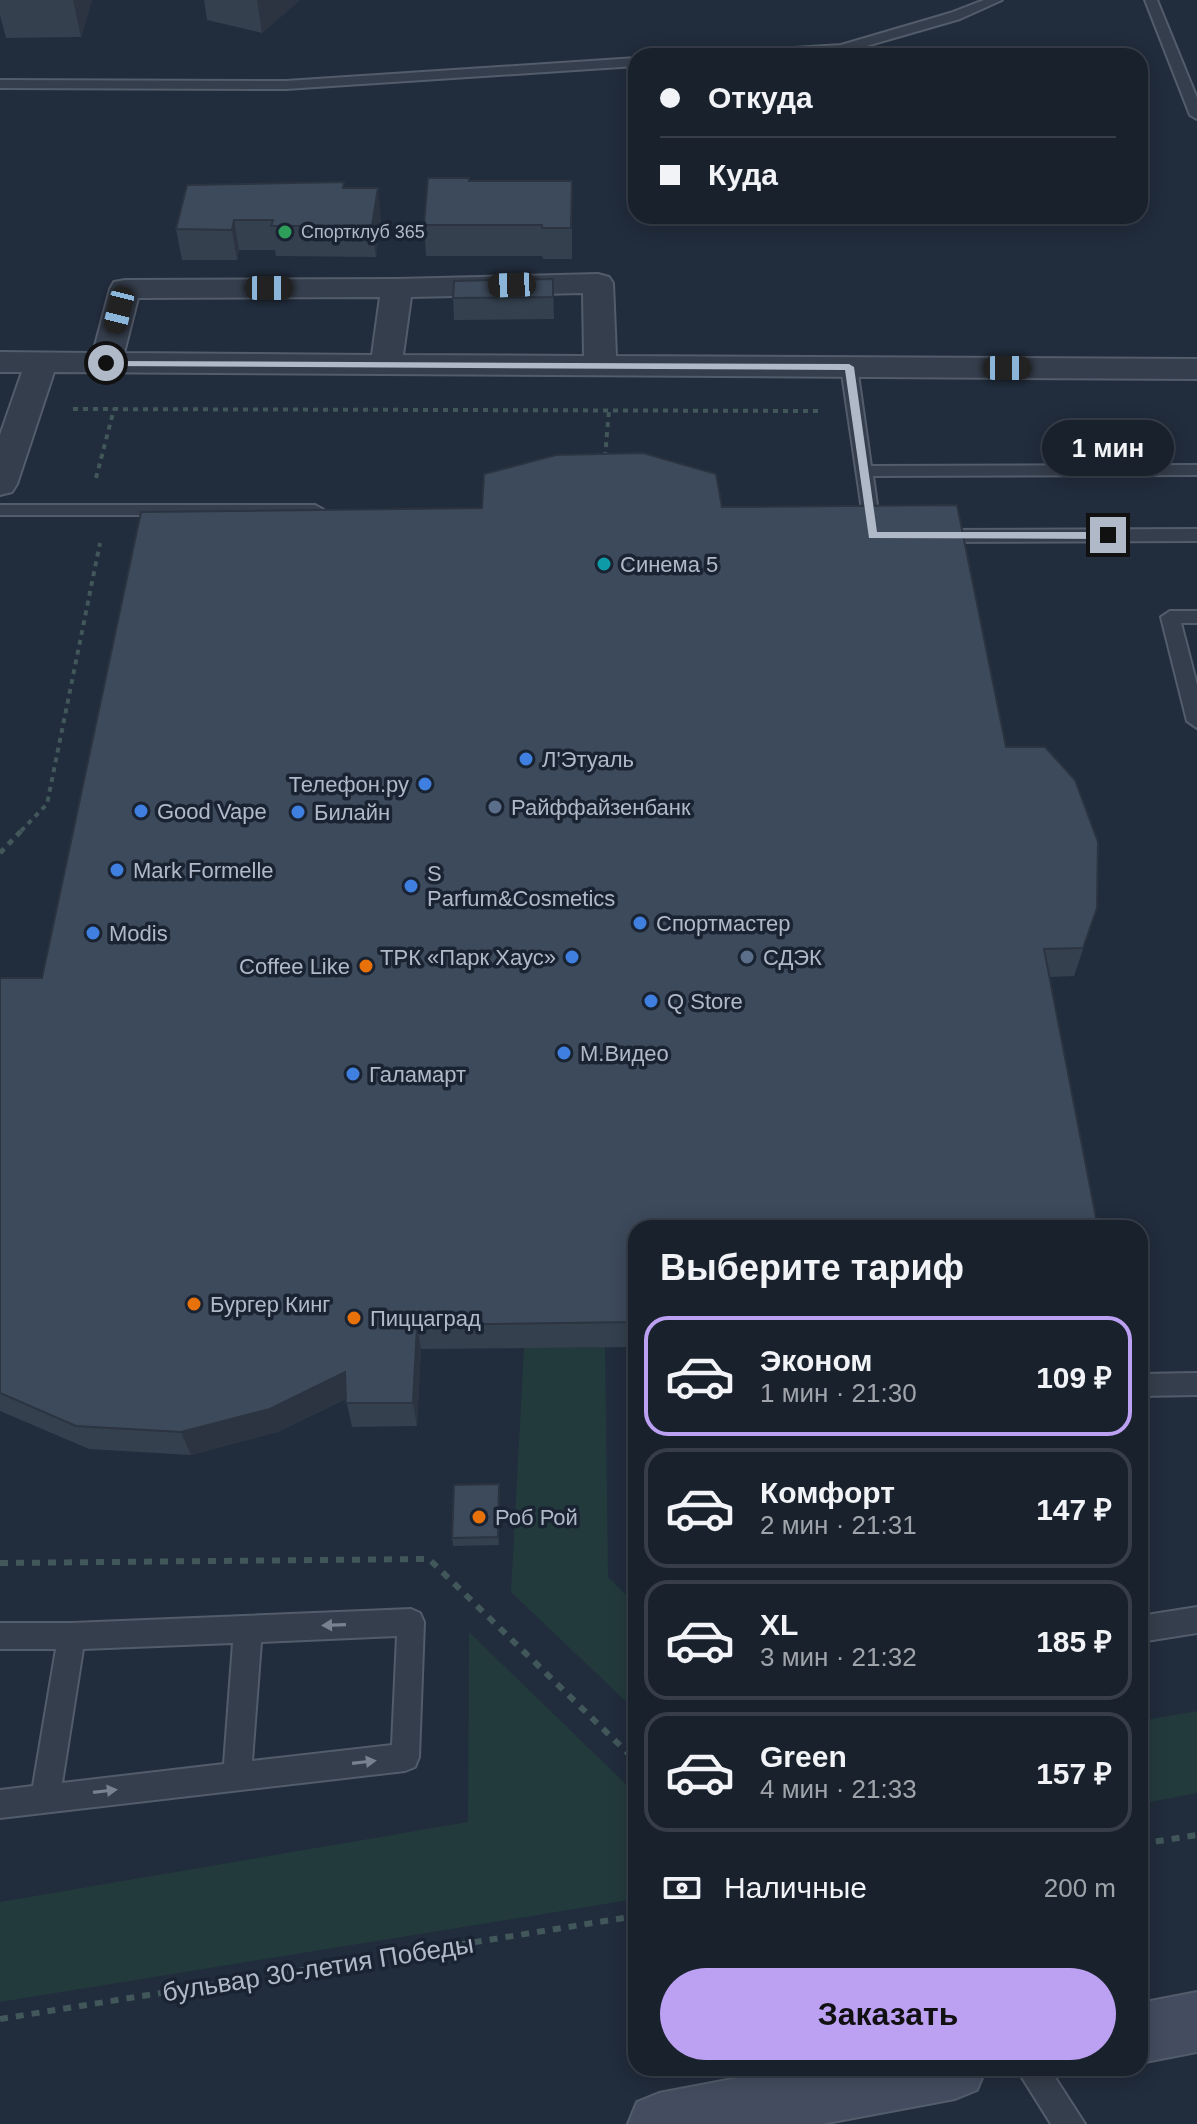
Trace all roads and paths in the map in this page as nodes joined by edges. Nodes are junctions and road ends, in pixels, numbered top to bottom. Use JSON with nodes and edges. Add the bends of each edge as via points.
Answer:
{"nodes":[{"id":1,"x":996,"y":0,"type":"edge"},
{"id":2,"x":1151,"y":0,"type":"edge"},
{"id":3,"x":845,"y":48,"type":"edge"},
{"id":4,"x":628,"y":63,"type":"edge"},
{"id":5,"x":0,"y":84,"type":"edge"},
{"id":6,"x":1197,"y":115,"type":"edge"},
{"id":7,"x":397,"y":288,"type":"junction"},
{"id":8,"x":0,"y":362,"type":"edge"},
{"id":9,"x":41,"y":362,"type":"junction"},
{"id":10,"x":106,"y":363,"type":"junction"},
{"id":11,"x":386,"y":365,"type":"junction"},
{"id":12,"x":600,"y":366,"type":"junction"},
{"id":13,"x":849,"y":367,"type":"junction"},
{"id":14,"x":1197,"y":369,"type":"edge"},
{"id":15,"x":25,"y":409,"type":"junction"},
{"id":16,"x":114,"y":409,"type":"junction"},
{"id":17,"x":609,"y":410,"type":"junction"},
{"id":18,"x":856,"y":411,"type":"junction"},
{"id":19,"x":604,"y":470,"type":"edge"},
{"id":20,"x":1197,"y":470,"type":"edge"},
{"id":21,"x":864,"y":471,"type":"junction"},
{"id":22,"x":1,"y":476,"type":"edge"},
{"id":23,"x":0,"y":510,"type":"edge"},
{"id":24,"x":98,"y":510,"type":"junction"},
{"id":25,"x":326,"y":510,"type":"edge"},
{"id":26,"x":1197,"y":535,"type":"edge"},
{"id":27,"x":888,"y":536,"type":"edge"},
{"id":28,"x":919,"y":536,"type":"edge"},
{"id":29,"x":1197,"y":617,"type":"edge"},
{"id":30,"x":1197,"y":721,"type":"edge"},
{"id":31,"x":0,"y":853,"type":"edge"},
{"id":32,"x":1197,"y":1384,"type":"edge"},
{"id":33,"x":1148,"y":1385,"type":"edge"},
{"id":34,"x":1197,"y":1620,"type":"edge"},
{"id":35,"x":1148,"y":1628,"type":"edge"},
{"id":36,"x":248,"y":1629,"type":"junction"},
{"id":37,"x":0,"y":1636,"type":"edge"},
{"id":38,"x":72,"y":1636,"type":"junction"},
{"id":39,"x":237,"y":1776,"type":"junction"},
{"id":40,"x":45,"y":1798,"type":"junction"},
{"id":41,"x":0,"y":1804,"type":"edge"},
{"id":42,"x":1197,"y":1835,"type":"edge"},
{"id":43,"x":1148,"y":1843,"type":"edge"},
{"id":44,"x":628,"y":1917,"type":"edge"},
{"id":45,"x":0,"y":2019,"type":"edge"},
{"id":46,"x":1197,"y":2022,"type":"edge"},
{"id":47,"x":1148,"y":2031,"type":"edge"},
{"id":48,"x":913,"y":2076,"type":"edge"},
{"id":49,"x":1036,"y":2076,"type":"edge"},
{"id":50,"x":659,"y":2124,"type":"edge"},
{"id":51,"x":1069,"y":2124,"type":"edge"}],
"edges":[{"from":1,"to":3,"type":"lane"},
{"from":2,"to":6,"type":"lane"},
{"from":4,"to":5,"type":"lane","via":[[286,85]]},
{"from":7,"to":10,"type":"street","via":[[125,289]]},
{"from":7,"to":11,"type":"street"},
{"from":7,"to":12,"type":"street","via":[[598,283]]},
{"from":8,"to":9,"type":"street"},
{"from":9,"to":10,"type":"street"},
{"from":9,"to":15,"type":"street"},
{"from":10,"to":11,"type":"street"},
{"from":11,"to":12,"type":"street"},
{"from":12,"to":13,"type":"street"},
{"from":13,"to":14,"type":"street"},
{"from":13,"to":18,"type":"lane"},
{"from":15,"to":16,"type":"path"},
{"from":15,"to":22,"type":"street"},
{"from":16,"to":17,"type":"path"},
{"from":16,"to":24,"type":"path","via":[[95,480]]},
{"from":17,"to":18,"type":"path"},
{"from":17,"to":19,"type":"path"},
{"from":18,"to":21,"type":"lane"},
{"from":20,"to":21,"type":"lane"},
{"from":21,"to":27,"type":"lane","via":[[872,536]]},
{"from":23,"to":24,"type":"lane"},
{"from":24,"to":25,"type":"lane"},
{"from":24,"to":31,"type":"path","via":[[100,554],[47,804]]},
{"from":26,"to":28,"type":"lane"},
{"from":29,"to":30,"type":"lane","via":[[1170,617]]},
{"from":32,"to":33,"type":"lane"},
{"from":34,"to":35,"type":"lane"},
{"from":36,"to":38,"type":"lane"},
{"from":36,"to":39,"type":"lane"},
{"from":39,"to":36,"type":"lane","one_way":true,"via":[[405,1757],[411,1622]]},
{"from":37,"to":38,"type":"lane"},
{"from":38,"to":40,"type":"lane"},
{"from":40,"to":39,"type":"lane","one_way":true},
{"from":40,"to":41,"type":"lane"},
{"from":42,"to":43,"type":"path"},
{"from":44,"to":45,"type":"path","name":"бульвар 30-летия Победы"},
{"from":46,"to":47,"type":"main road"},
{"from":48,"to":50,"type":"main road"},
{"from":49,"to":51,"type":"lane"}]}
